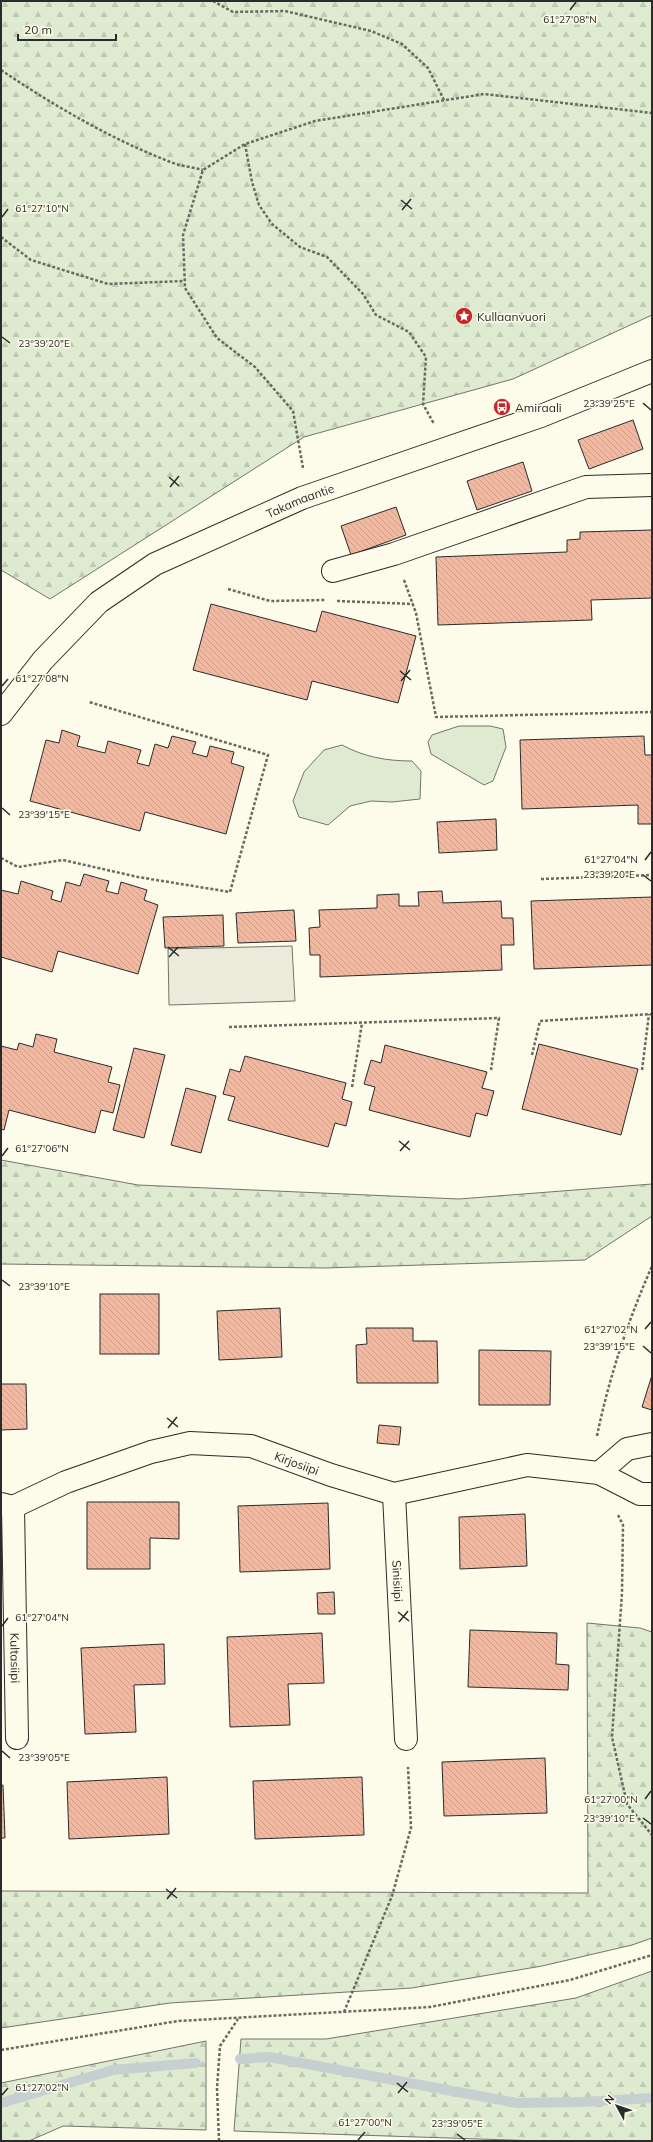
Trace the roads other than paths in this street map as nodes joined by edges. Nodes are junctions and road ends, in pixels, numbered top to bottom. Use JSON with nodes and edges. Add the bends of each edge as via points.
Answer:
{"nodes":[{"id":1,"x":652,"y":372,"type":"edge"},
{"id":2,"x":652,"y":485,"type":"edge"},
{"id":3,"x":333,"y":571,"type":"dead end"},
{"id":4,"x":1,"y":714,"type":"edge"},
{"id":5,"x":652,"y":1444,"type":"edge"},
{"id":6,"x":599,"y":1472,"type":"junction"},
{"id":7,"x":394,"y":1494,"type":"junction"},
{"id":8,"x":652,"y":1494,"type":"edge"},
{"id":9,"x":7,"y":1505,"type":"edge"},
{"id":10,"x":18,"y":1738,"type":"dead end"},
{"id":11,"x":406,"y":1739,"type":"road end"}],
"edges":[{"from":1,"to":4,"type":"street","name":"Takamaantie","via":[[541,416],[302,498],[155,564],[100,602],[43,660]]},
{"from":2,"to":3,"type":"street","via":[[586,487],[394,554]]},
{"from":5,"to":6,"type":"street","via":[[627,1449]]},
{"from":6,"to":7,"type":"street","name":"Kirjosiipi","via":[[527,1465]]},
{"from":6,"to":8,"type":"street","via":[[640,1494]]},
{"from":7,"to":9,"type":"street","name":"Kirjosiipi","via":[[331,1475],[251,1446],[190,1443],[151,1452]]},
{"from":7,"to":11,"type":"street","name":"Sinisiipi"},
{"from":9,"to":10,"type":"street","name":"Kultasiipi"}]}
